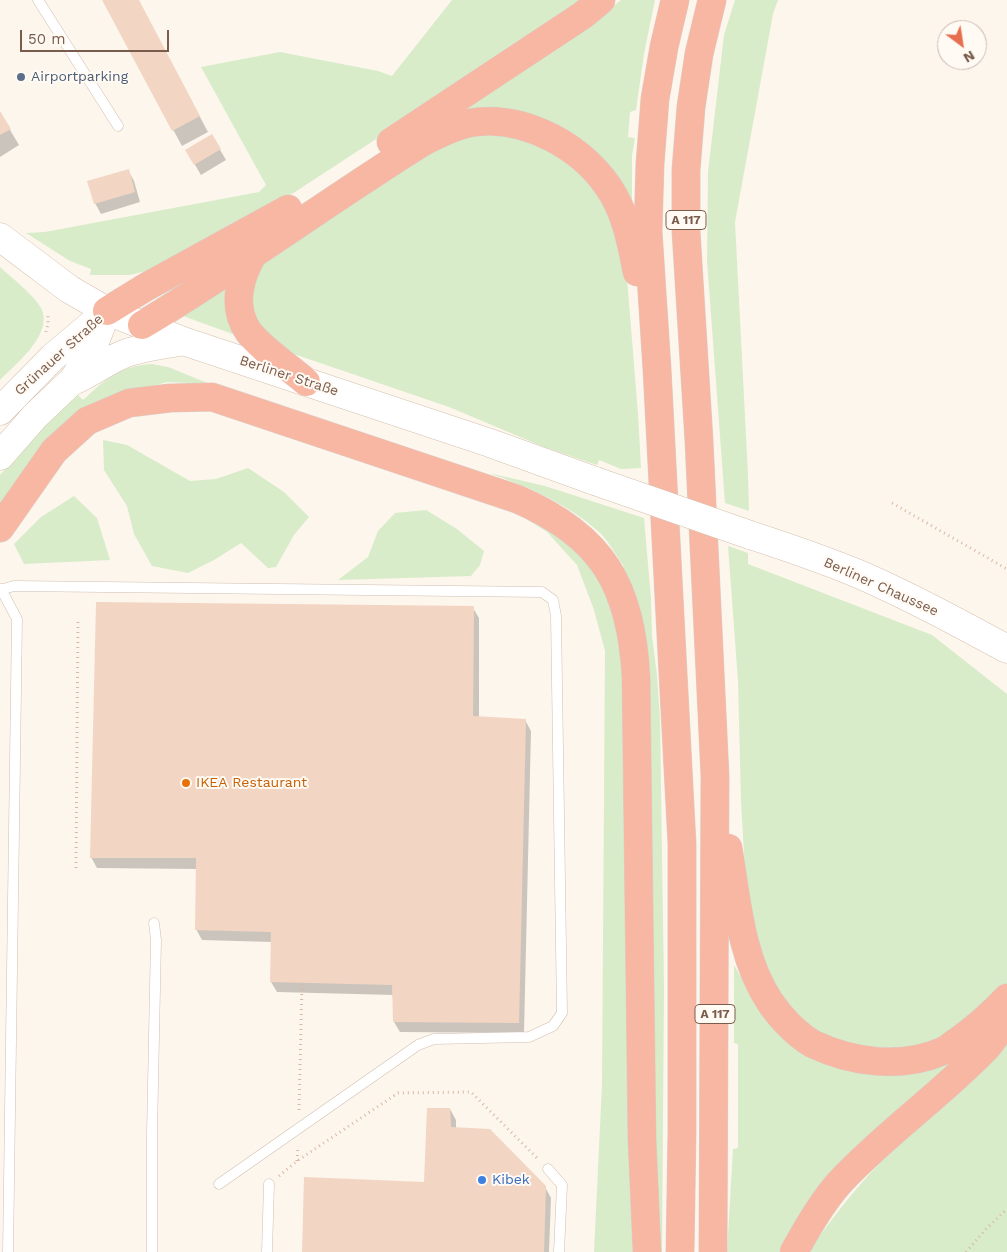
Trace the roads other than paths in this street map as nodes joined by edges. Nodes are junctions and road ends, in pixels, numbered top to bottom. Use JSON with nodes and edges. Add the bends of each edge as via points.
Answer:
{"nodes":[{"id":1,"x":38,"y":0,"type":"edge"},
{"id":2,"x":601,"y":0,"type":"edge"},
{"id":3,"x":675,"y":0,"type":"edge"},
{"id":4,"x":712,"y":0,"type":"edge"},
{"id":5,"x":118,"y":126,"type":"dead end"},
{"id":6,"x":0,"y":237,"type":"edge"},
{"id":7,"x":255,"y":251,"type":"junction"},
{"id":8,"x":107,"y":312,"type":"junction"},
{"id":9,"x":142,"y":325,"type":"junction"},
{"id":10,"x":183,"y":341,"type":"junction"},
{"id":11,"x":657,"y":369,"type":"junction"},
{"id":12,"x":73,"y":380,"type":"junction"},
{"id":13,"x":306,"y":382,"type":"junction"},
{"id":14,"x":0,"y":411,"type":"edge"},
{"id":15,"x":0,"y":456,"type":"edge"},
{"id":16,"x":0,"y":528,"type":"edge"},
{"id":17,"x":750,"y":535,"type":"joint"},
{"id":18,"x":1,"y":589,"type":"edge"},
{"id":19,"x":1007,"y":648,"type":"edge"},
{"id":20,"x":715,"y":776,"type":"junction"},
{"id":21,"x":154,"y":922,"type":"dead end"},
{"id":22,"x":1007,"y":998,"type":"edge"},
{"id":23,"x":1007,"y":1019,"type":"edge"},
{"id":24,"x":548,"y":1169,"type":"road end"},
{"id":25,"x":219,"y":1184,"type":"dead end"},
{"id":26,"x":269,"y":1184,"type":"road end"},
{"id":27,"x":8,"y":1252,"type":"edge"},
{"id":28,"x":152,"y":1252,"type":"edge"},
{"id":29,"x":267,"y":1252,"type":"edge"},
{"id":30,"x":559,"y":1252,"type":"edge"},
{"id":31,"x":647,"y":1252,"type":"edge"},
{"id":32,"x":680,"y":1252,"type":"edge"},
{"id":33,"x":713,"y":1252,"type":"edge"},
{"id":34,"x":794,"y":1252,"type":"edge"}],
"edges":[{"from":1,"to":5,"type":"lane"},
{"from":2,"to":8,"type":"highway","via":[[304,200]]},
{"from":3,"to":11,"type":"highway","number":"A 117","via":[[655,99],[650,164],[648,230]]},
{"from":4,"to":20,"type":"highway","number":"A 117","via":[[699,54],[692,107],[686,170],[686,231]]},
{"from":6,"to":8,"type":"street","name":"Berliner Straße","via":[[69,289]]},
{"from":7,"to":9,"type":"highway"},
{"from":7,"to":11,"type":"highway","via":[[392,161],[450,128],[493,122],[541,132],[578,154],[614,196],[632,246]]},
{"from":7,"to":13,"type":"highway","via":[[240,288],[238,302],[243,322],[255,339]]},
{"from":8,"to":9,"type":"street","name":"Berliner Straße"},
{"from":8,"to":12,"type":"street","name":"Grünauer Straße","via":[[91,352]]},
{"from":8,"to":14,"type":"street","name":"Grünauer Straße","via":[[53,357]]},
{"from":9,"to":10,"type":"street","name":"Berliner Straße"},
{"from":10,"to":12,"type":"street","name":"Grünauer Straße","via":[[126,353]]},
{"from":10,"to":13,"type":"street","name":"Berliner Straße"},
{"from":11,"to":32,"type":"highway","number":"A 117","via":[[682,844]]},
{"from":12,"to":15,"type":"street","name":"Grünauer Straße"},
{"from":13,"to":17,"type":"street","name":"Berliner Straße","bridge":true},
{"from":16,"to":31,"type":"highway","via":[[54,451],[86,421],[129,403],[212,396],[517,499],[563,523],[605,563],[627,608],[634,644],[642,1139]]},
{"from":17,"to":19,"type":"street","name":"Berliner Chaussee","via":[[806,553],[861,576]]},
{"from":18,"to":25,"type":"lane","via":[[14,586],[542,592],[552,600],[556,616],[562,1013],[553,1026],[529,1037],[434,1039],[418,1045]]},
{"from":18,"to":27,"type":"lane","via":[[17,619]]},
{"from":20,"to":22,"type":"highway","via":[[745,946],[770,1002],[790,1026],[812,1043],[850,1057],[882,1062],[914,1060],[944,1051],[977,1028]]},
{"from":20,"to":33,"type":"highway","number":"A 117"},
{"from":21,"to":28,"type":"lane"},
{"from":23,"to":34,"type":"highway","via":[[988,1046],[839,1183]]},
{"from":24,"to":30,"type":"lane","via":[[562,1185]]},
{"from":26,"to":29,"type":"lane"}]}
